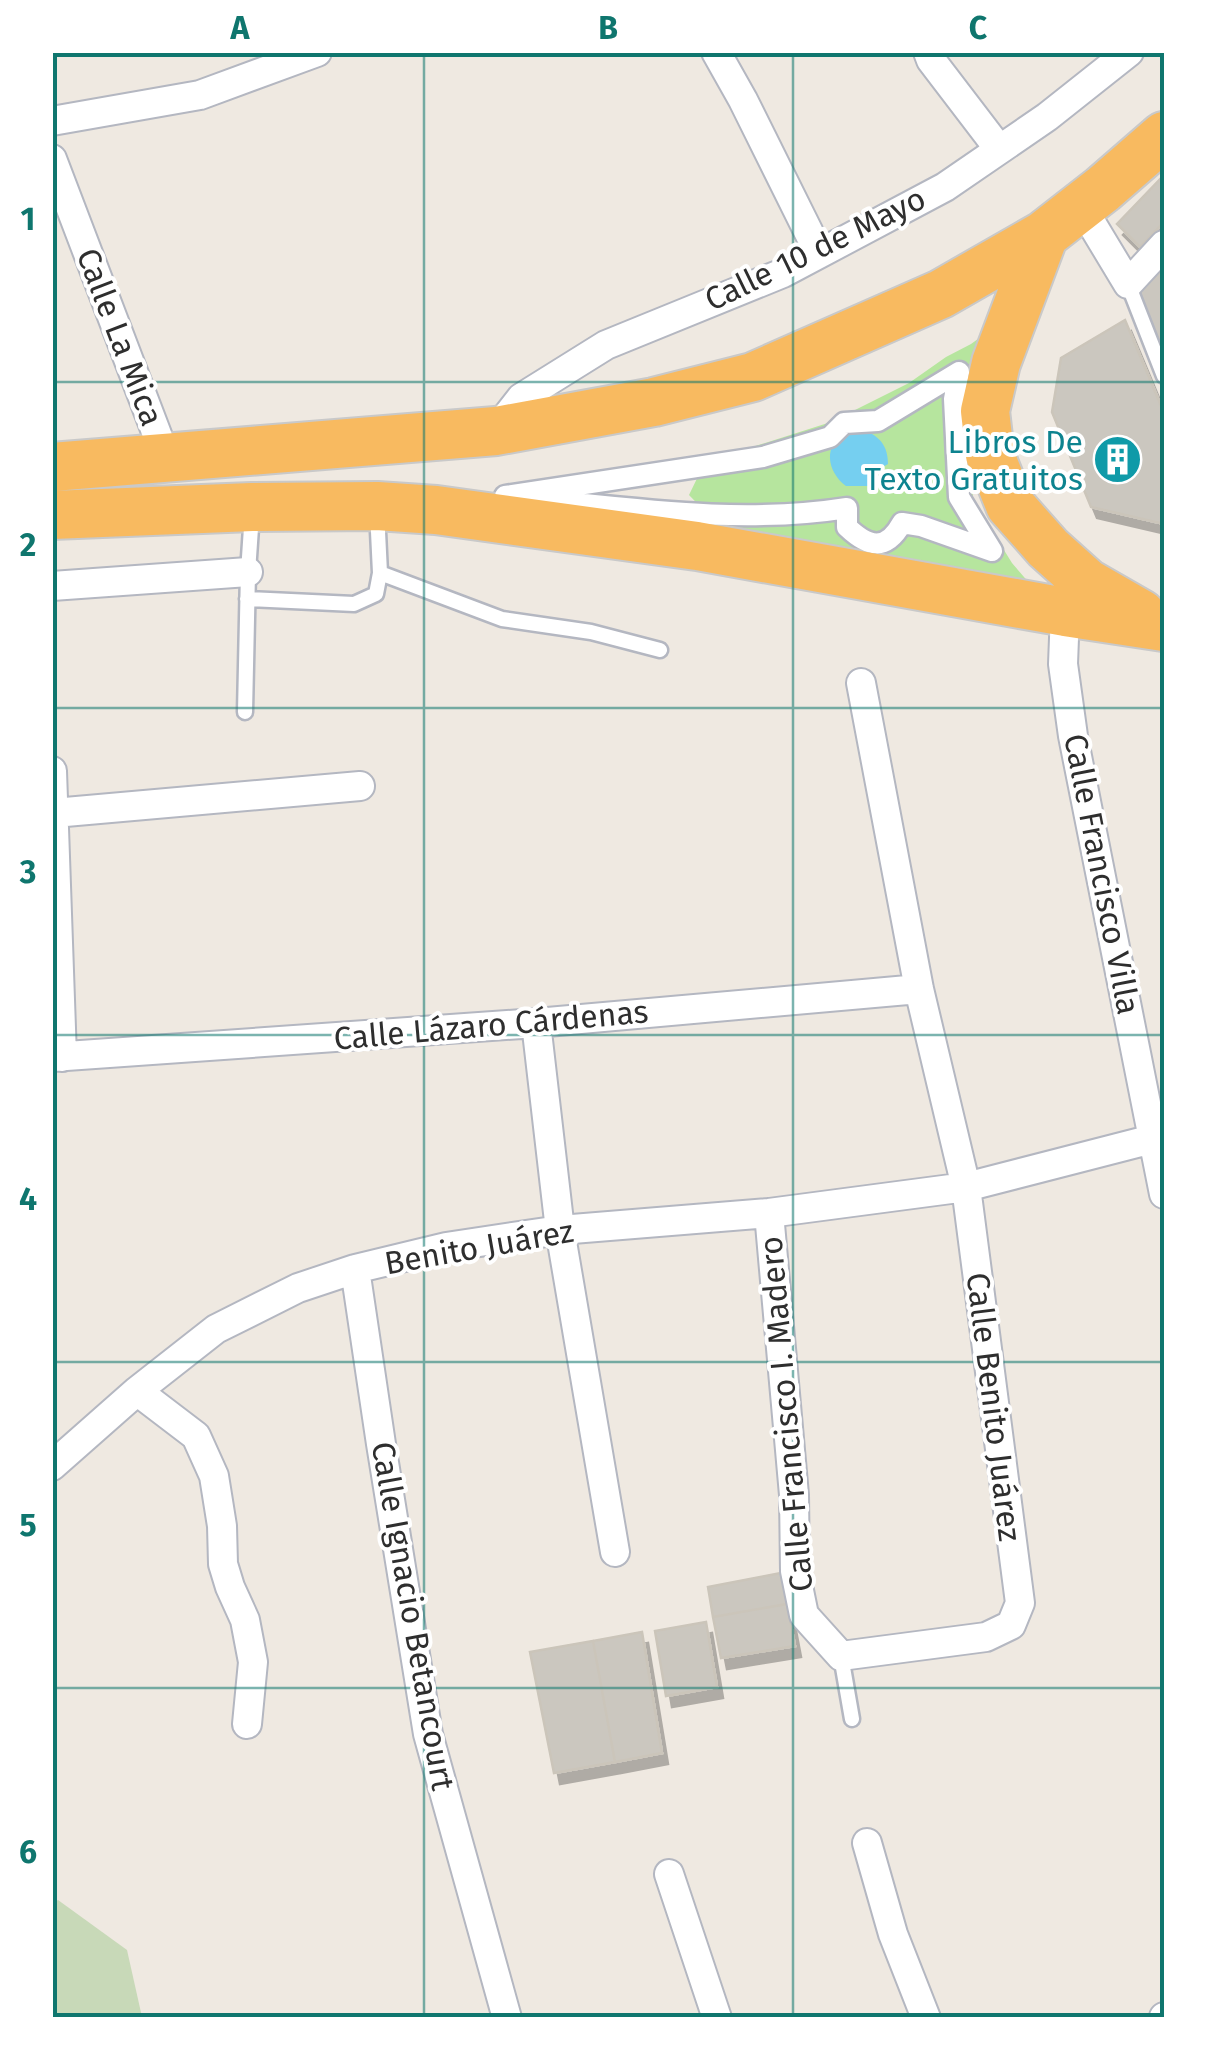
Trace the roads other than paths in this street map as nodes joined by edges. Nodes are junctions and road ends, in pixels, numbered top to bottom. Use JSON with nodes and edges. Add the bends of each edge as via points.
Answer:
{"nodes":[{"id":1,"x":318,"y":52,"type":"edge"},
{"id":2,"x":716,"y":52,"type":"edge"},
{"id":3,"x":928,"y":52,"type":"edge"},
{"id":4,"x":1129,"y":52,"type":"edge"},
{"id":5,"x":52,"y":122,"type":"edge"},
{"id":6,"x":1164,"y":136,"type":"edge"},
{"id":7,"x":999,"y":150,"type":"junction"},
{"id":8,"x":52,"y":160,"type":"edge"},
{"id":9,"x":1081,"y":206,"type":"junction"},
{"id":10,"x":1044,"y":235,"type":"junction"},
{"id":11,"x":1164,"y":245,"type":"edge"},
{"id":12,"x":819,"y":253,"type":"junction"},
{"id":13,"x":1128,"y":284,"type":"junction"},
{"id":14,"x":959,"y":372,"type":"joint"},
{"id":15,"x":1164,"y":376,"type":"edge"},
{"id":16,"x":496,"y":431,"type":"junction"},
{"id":17,"x":166,"y":458,"type":"junction"},
{"id":18,"x":52,"y":467,"type":"edge"},
{"id":19,"x":377,"y":506,"type":"junction"},
{"id":20,"x":252,"y":508,"type":"junction"},
{"id":21,"x":52,"y":515,"type":"edge"},
{"id":22,"x":380,"y":573,"type":"junction"},
{"id":23,"x":247,"y":585,"type":"junction"},
{"id":24,"x":52,"y":586,"type":"edge"},
{"id":25,"x":1066,"y":612,"type":"junction"},
{"id":26,"x":1163,"y":627,"type":"edge"},
{"id":27,"x":660,"y":650,"type":"dead end"},
{"id":28,"x":861,"y":683,"type":"dead end"},
{"id":29,"x":245,"y":712,"type":"dead end"},
{"id":30,"x":52,"y":771,"type":"edge"},
{"id":31,"x":360,"y":786,"type":"dead end"},
{"id":32,"x":54,"y":813,"type":"edge"},
{"id":33,"x":919,"y":988,"type":"junction"},
{"id":34,"x":536,"y":1023,"type":"junction"},
{"id":35,"x":57,"y":1057,"type":"edge"},
{"id":36,"x":1160,"y":1137,"type":"edge"},
{"id":37,"x":966,"y":1187,"type":"junction"},
{"id":38,"x":1164,"y":1194,"type":"edge"},
{"id":39,"x":769,"y":1214,"type":"junction"},
{"id":40,"x":560,"y":1230,"type":"junction"},
{"id":41,"x":355,"y":1269,"type":"junction"},
{"id":42,"x":137,"y":1391,"type":"junction"},
{"id":43,"x":52,"y":1466,"type":"edge"},
{"id":44,"x":615,"y":1552,"type":"dead end"},
{"id":45,"x":841,"y":1656,"type":"junction"},
{"id":46,"x":852,"y":1719,"type":"dead end"},
{"id":47,"x":247,"y":1724,"type":"dead end"},
{"id":48,"x":867,"y":1843,"type":"dead end"},
{"id":49,"x":669,"y":1874,"type":"dead end"},
{"id":50,"x":508,"y":2018,"type":"edge"},
{"id":51,"x":717,"y":2018,"type":"edge"},
{"id":52,"x":926,"y":2018,"type":"edge"}],
"edges":[{"from":1,"to":5,"type":"street","via":[[200,95]]},
{"from":2,"to":12,"type":"street"},
{"from":3,"to":7,"type":"street"},
{"from":4,"to":7,"type":"street","name":"Calle 10 de Mayo"},
{"from":6,"to":9,"type":"highway"},
{"from":7,"to":12,"type":"street","name":"Calle 10 de Mayo","via":[[945,187]]},
{"from":8,"to":17,"type":"street","name":"Calle La Mica"},
{"from":9,"to":10,"type":"highway"},
{"from":9,"to":13,"type":"street"},
{"from":10,"to":16,"type":"highway","via":[[941,294],[753,377]]},
{"from":10,"to":26,"type":"highway","via":[[984,411],[990,455],[1010,505],[1048,548],[1088,583]]},
{"from":11,"to":13,"type":"street"},
{"from":12,"to":16,"type":"street","name":"Calle 10 de Mayo","via":[[606,345],[521,398]]},
{"from":13,"to":15,"type":"lane"},
{"from":14,"to":14,"type":"street","via":[[878,420],[844,424],[830,437],[763,457],[505,496],[736,516],[847,508],[847,527],[862,541],[894,536],[902,522],[992,551],[959,497]]},
{"from":16,"to":17,"type":"highway"},
{"from":17,"to":18,"type":"highway"},
{"from":19,"to":20,"type":"highway"},
{"from":19,"to":22,"type":"lane"},
{"from":19,"to":25,"type":"highway","via":[[697,546]]},
{"from":20,"to":21,"type":"highway"},
{"from":20,"to":23,"type":"lane"},
{"from":22,"to":23,"type":"lane","via":[[376,594],[354,604]]},
{"from":22,"to":27,"type":"lane","via":[[502,620]]},
{"from":23,"to":24,"type":"street"},
{"from":23,"to":29,"type":"lane"},
{"from":25,"to":26,"type":"highway"},
{"from":25,"to":36,"type":"street","name":"Calle Francisco Villa","via":[[1063,664],[1073,736]]},
{"from":28,"to":33,"type":"street"},
{"from":30,"to":32,"type":"street","name":"Calle Lázaro Cárdenas"},
{"from":31,"to":32,"type":"street"},
{"from":32,"to":35,"type":"street","name":"Calle Lázaro Cárdenas"},
{"from":33,"to":34,"type":"street","name":"Calle Lázaro Cárdenas"},
{"from":33,"to":37,"type":"street"},
{"from":34,"to":35,"type":"street","name":"Calle Lázaro Cárdenas"},
{"from":34,"to":40,"type":"street"},
{"from":36,"to":37,"type":"street","name":"Benito Juárez"},
{"from":36,"to":38,"type":"street","name":"Calle Francisco Villa"},
{"from":37,"to":39,"type":"street","name":"Benito Juárez"},
{"from":37,"to":45,"type":"street","name":"Calle Benito Juárez","via":[[1020,1604],[1011,1625],[986,1637]]},
{"from":39,"to":40,"type":"street","name":"Benito Juárez"},
{"from":39,"to":45,"type":"street","name":"Calle Francisco I. Madero","via":[[795,1571],[804,1615]]},
{"from":40,"to":41,"type":"street","name":"Benito Juárez"},
{"from":40,"to":44,"type":"street"},
{"from":41,"to":42,"type":"street","name":"Benito Juárez","via":[[298,1288],[216,1330]]},
{"from":41,"to":50,"type":"street","name":"Calle Ignacio Betancourt","via":[[428,1734]]},
{"from":42,"to":43,"type":"street","name":"Benito Juárez"},
{"from":42,"to":47,"type":"street","via":[[196,1436],[214,1476],[224,1564],[252,1662]]},
{"from":45,"to":46,"type":"lane"},
{"from":48,"to":52,"type":"street"},
{"from":49,"to":51,"type":"street"}]}
